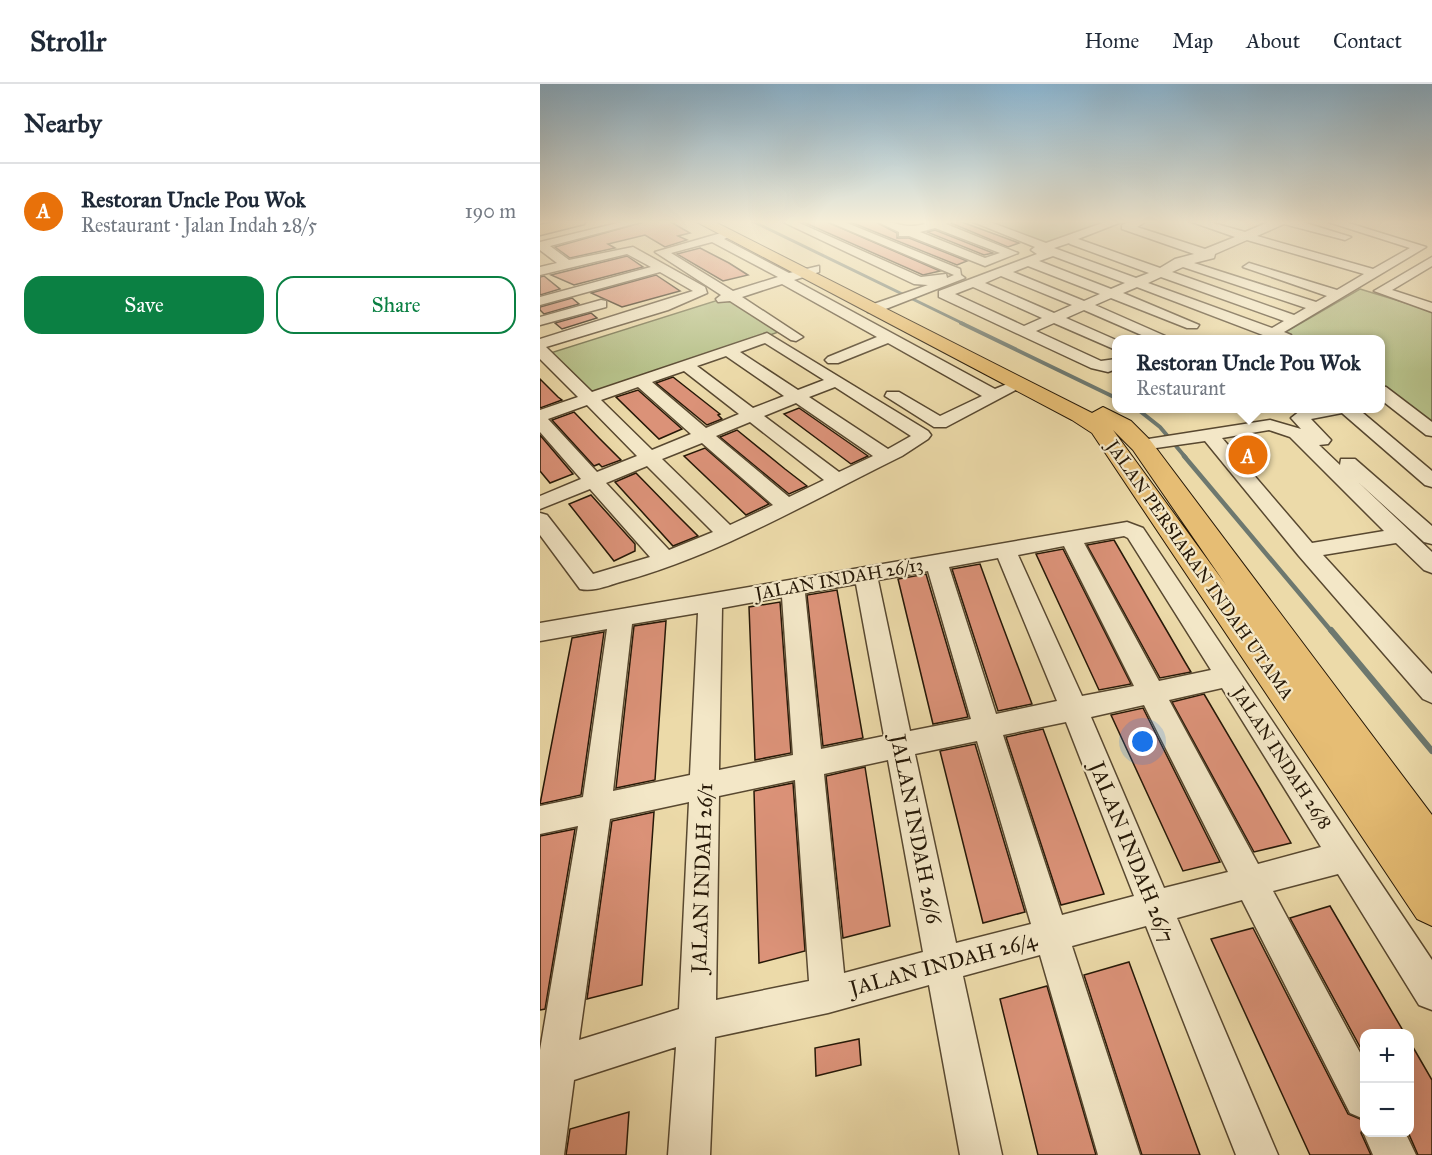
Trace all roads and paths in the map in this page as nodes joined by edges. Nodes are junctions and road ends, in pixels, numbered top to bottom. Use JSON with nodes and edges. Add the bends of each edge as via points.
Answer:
{"nodes":[{"id":1,"x":555,"y":271,"type":"edge"},
{"id":2,"x":557,"y":271,"type":"edge"},
{"id":3,"x":610,"y":271,"type":"edge"},
{"id":4,"x":651,"y":271,"type":"edge"},
{"id":5,"x":667,"y":271,"type":"edge"},
{"id":6,"x":691,"y":271,"type":"edge"},
{"id":7,"x":783,"y":271,"type":"edge"},
{"id":8,"x":783,"y":271,"type":"edge"},
{"id":9,"x":786,"y":271,"type":"edge"},
{"id":10,"x":890,"y":271,"type":"edge"},
{"id":11,"x":959,"y":271,"type":"edge"},
{"id":12,"x":974,"y":271,"type":"edge"},
{"id":13,"x":1000,"y":271,"type":"joint"},
{"id":14,"x":1063,"y":271,"type":"edge"},
{"id":15,"x":1106,"y":271,"type":"edge"},
{"id":16,"x":1159,"y":271,"type":"edge"},
{"id":17,"x":1207,"y":271,"type":"edge"},
{"id":18,"x":1262,"y":271,"type":"edge"},
{"id":19,"x":1369,"y":271,"type":"edge"},
{"id":20,"x":1380,"y":271,"type":"edge"},
{"id":21,"x":1416,"y":271,"type":"joint"},
{"id":22,"x":956,"y":272,"type":"joint"},
{"id":23,"x":1162,"y":272,"type":"junction"},
{"id":24,"x":1376,"y":273,"type":"junction"},
{"id":25,"x":1432,"y":275,"type":"edge"},
{"id":26,"x":794,"y":277,"type":"junction"},
{"id":27,"x":1335,"y":278,"type":"dead end"},
{"id":28,"x":622,"y":279,"type":"junction"},
{"id":29,"x":1399,"y":281,"type":"junction"},
{"id":30,"x":972,"y":282,"type":"junction"},
{"id":31,"x":1138,"y":283,"type":"junction"},
{"id":32,"x":1357,"y":284,"type":"junction"},
{"id":33,"x":540,"y":285,"type":"edge"},
{"id":34,"x":921,"y":287,"type":"junction"},
{"id":35,"x":1421,"y":288,"type":"dead end"},
{"id":36,"x":583,"y":290,"type":"junction"},
{"id":37,"x":726,"y":293,"type":"junction"},
{"id":38,"x":1112,"y":294,"type":"junction"},
{"id":39,"x":1338,"y":295,"type":"junction"},
{"id":40,"x":540,"y":301,"type":"edge"},
{"id":41,"x":601,"y":304,"type":"junction"},
{"id":42,"x":887,"y":304,"type":"junction"},
{"id":43,"x":745,"y":305,"type":"junction"},
{"id":44,"x":1084,"y":306,"type":"junction"},
{"id":45,"x":663,"y":307,"type":"junction"},
{"id":46,"x":1318,"y":307,"type":"junction"},
{"id":47,"x":1432,"y":308,"type":"edge"},
{"id":48,"x":1218,"y":312,"type":"junction"},
{"id":49,"x":1054,"y":318,"type":"junction"},
{"id":50,"x":1295,"y":320,"type":"junction"},
{"id":51,"x":540,"y":321,"type":"edge"},
{"id":52,"x":626,"y":324,"type":"junction"},
{"id":53,"x":1192,"y":326,"type":"junction"},
{"id":54,"x":1024,"y":331,"type":"junction"},
{"id":55,"x":1272,"y":333,"type":"junction"},
{"id":56,"x":1155,"y":335,"type":"edge"},
{"id":57,"x":1173,"y":335,"type":"edge"},
{"id":58,"x":1278,"y":335,"type":"edge"},
{"id":59,"x":890,"y":337,"type":"junction"},
{"id":60,"x":1112,"y":343,"type":"edge"},
{"id":61,"x":727,"y":350,"type":"junction"},
{"id":62,"x":541,"y":351,"type":"edge"},
{"id":63,"x":833,"y":360,"type":"junction"},
{"id":64,"x":684,"y":364,"type":"junction"},
{"id":65,"x":1109,"y":366,"type":"edge"},
{"id":66,"x":845,"y":376,"type":"junction"},
{"id":67,"x":639,"y":380,"type":"junction"},
{"id":68,"x":884,"y":390,"type":"dead end"},
{"id":69,"x":1007,"y":390,"type":"junction"},
{"id":70,"x":799,"y":397,"type":"junction"},
{"id":71,"x":589,"y":398,"type":"junction"},
{"id":72,"x":1385,"y":399,"type":"edge"},
{"id":73,"x":1317,"y":413,"type":"edge"},
{"id":74,"x":1350,"y":413,"type":"edge"},
{"id":75,"x":540,"y":416,"type":"edge"},
{"id":76,"x":753,"y":416,"type":"junction"},
{"id":77,"x":540,"y":421,"type":"edge"},
{"id":78,"x":1432,"y":431,"type":"edge"},
{"id":79,"x":1210,"y":435,"type":"junction"},
{"id":80,"x":706,"y":436,"type":"junction"},
{"id":81,"x":1152,"y":443,"type":"junction"},
{"id":82,"x":886,"y":456,"type":"junction"},
{"id":83,"x":652,"y":458,"type":"junction"},
{"id":84,"x":594,"y":481,"type":"junction"},
{"id":85,"x":838,"y":481,"type":"junction"},
{"id":86,"x":1432,"y":481,"type":"edge"},
{"id":87,"x":540,"y":503,"type":"edge"},
{"id":88,"x":787,"y":506,"type":"junction"},
{"id":89,"x":540,"y":520,"type":"edge"},
{"id":90,"x":1421,"y":529,"type":"edge"},
{"id":91,"x":1127,"y":530,"type":"joint"},
{"id":92,"x":727,"y":534,"type":"junction"},
{"id":93,"x":1071,"y":539,"type":"junction"},
{"id":94,"x":1005,"y":550,"type":"junction"},
{"id":95,"x":1307,"y":551,"type":"junction"},
{"id":96,"x":665,"y":560,"type":"junction"},
{"id":97,"x":936,"y":562,"type":"junction"},
{"id":98,"x":1432,"y":565,"type":"edge"},
{"id":99,"x":865,"y":574,"type":"junction"},
{"id":100,"x":793,"y":586,"type":"junction"},
{"id":101,"x":710,"y":601,"type":"junction"},
{"id":102,"x":621,"y":617,"type":"junction"},
{"id":103,"x":545,"y":630,"type":"edge"},
{"id":104,"x":1228,"y":677,"type":"junction"},
{"id":105,"x":1432,"y":692,"type":"edge"},
{"id":106,"x":1150,"y":693,"type":"junction"},
{"id":107,"x":1074,"y":709,"type":"junction"},
{"id":108,"x":987,"y":727,"type":"junction"},
{"id":109,"x":899,"y":746,"type":"junction"},
{"id":110,"x":808,"y":764,"type":"junction"},
{"id":111,"x":705,"y":786,"type":"junction"},
{"id":112,"x":596,"y":809,"type":"junction"},
{"id":113,"x":1422,"y":819,"type":"edge"},
{"id":114,"x":540,"y":820,"type":"edge"},
{"id":115,"x":1381,"y":830,"type":"junction"},
{"id":116,"x":1432,"y":849,"type":"edge"},
{"id":117,"x":1346,"y":856,"type":"junction"},
{"id":118,"x":1249,"y":882,"type":"junction"},
{"id":119,"x":1432,"y":904,"type":"edge"},
{"id":120,"x":1156,"y":909,"type":"junction"},
{"id":121,"x":1052,"y":935,"type":"junction"},
{"id":122,"x":943,"y":965,"type":"junction"},
{"id":123,"x":1432,"y":992,"type":"edge"},
{"id":124,"x":828,"y":995,"type":"junction"},
{"id":125,"x":697,"y":1022,"type":"junction"},
{"id":126,"x":548,"y":1070,"type":"edge"},
{"id":127,"x":1360,"y":1090,"type":"edge"},
{"id":128,"x":1386,"y":1137,"type":"edge"},
{"id":129,"x":543,"y":1155,"type":"edge"},
{"id":130,"x":689,"y":1155,"type":"edge"},
{"id":131,"x":981,"y":1155,"type":"edge"},
{"id":132,"x":1119,"y":1155,"type":"edge"},
{"id":133,"x":1257,"y":1155,"type":"edge"},
{"id":134,"x":1395,"y":1155,"type":"edge"}],
"edges":[{"from":1,"to":33,"type":"street"},
{"from":2,"to":36,"type":"street"},
{"from":3,"to":28,"type":"street"},
{"from":4,"to":28,"type":"street"},
{"from":5,"to":45,"type":"street","via":[[700,290],[697,296]]},
{"from":6,"to":37,"type":"street"},
{"from":7,"to":26,"type":"main road","name":"JALAN PERSIARAN INDAH UTAMA"},
{"from":8,"to":26,"type":"street"},
{"from":9,"to":26,"type":"main road","name":"JALAN PERSIARAN INDAH UTAMA"},
{"from":10,"to":34,"type":"street"},
{"from":11,"to":22,"type":"street"},
{"from":12,"to":34,"type":"street"},
{"from":13,"to":30,"type":"street"},
{"from":13,"to":44,"type":"street"},
{"from":14,"to":38,"type":"street"},
{"from":15,"to":31,"type":"street"},
{"from":16,"to":23,"type":"street"},
{"from":17,"to":46,"type":"street"},
{"from":18,"to":39,"type":"street"},
{"from":19,"to":24,"type":"street"},
{"from":20,"to":24,"type":"street"},
{"from":21,"to":25,"type":"street"},
{"from":21,"to":29,"type":"street"},
{"from":22,"to":34,"type":"street"},
{"from":23,"to":31,"type":"street"},
{"from":23,"to":50,"type":"street"},
{"from":24,"to":32,"type":"street"},
{"from":26,"to":37,"type":"street"},
{"from":26,"to":42,"type":"main road","name":"JALAN PERSIARAN INDAH UTAMA"},
{"from":26,"to":43,"type":"street"},
{"from":26,"to":59,"type":"street"},
{"from":27,"to":32,"type":"street"},
{"from":28,"to":36,"type":"street"},
{"from":28,"to":45,"type":"street"},
{"from":29,"to":35,"type":"street"},
{"from":29,"to":47,"type":"street","via":[[1383,293]]},
{"from":30,"to":49,"type":"street"},
{"from":30,"to":54,"type":"street","via":[[944,294]]},
{"from":31,"to":38,"type":"street"},
{"from":31,"to":48,"type":"street"},
{"from":32,"to":39,"type":"street"},
{"from":34,"to":42,"type":"street"},
{"from":36,"to":40,"type":"street"},
{"from":36,"to":41,"type":"street"},
{"from":37,"to":43,"type":"street"},
{"from":37,"to":52,"type":"street"},
{"from":38,"to":44,"type":"street"},
{"from":38,"to":53,"type":"street"},
{"from":39,"to":46,"type":"street"},
{"from":41,"to":51,"type":"street"},
{"from":41,"to":52,"type":"street"},
{"from":42,"to":69,"type":"main road","name":"JALAN PERSIARAN INDAH UTAMA"},
{"from":42,"to":81,"type":"main road","name":"JALAN PERSIARAN INDAH UTAMA","via":[[1097,410]]},
{"from":43,"to":63,"type":"street"},
{"from":44,"to":49,"type":"street"},
{"from":44,"to":56,"type":"street"},
{"from":45,"to":52,"type":"street"},
{"from":46,"to":50,"type":"street"},
{"from":48,"to":53,"type":"street"},
{"from":48,"to":55,"type":"street"},
{"from":49,"to":54,"type":"street"},
{"from":49,"to":60,"type":"street"},
{"from":50,"to":55,"type":"street"},
{"from":52,"to":62,"type":"street"},
{"from":53,"to":57,"type":"street"},
{"from":54,"to":65,"type":"street"},
{"from":55,"to":58,"type":"street"},
{"from":59,"to":63,"type":"street"},
{"from":59,"to":69,"type":"street"},
{"from":61,"to":64,"type":"street"},
{"from":61,"to":66,"type":"street","via":[[767,337]]},
{"from":61,"to":70,"type":"street"},
{"from":62,"to":71,"type":"street"},
{"from":63,"to":66,"type":"street"},
{"from":64,"to":67,"type":"street"},
{"from":64,"to":76,"type":"street"},
{"from":66,"to":70,"type":"street"},
{"from":66,"to":82,"type":"street","via":[[922,435]]},
{"from":67,"to":71,"type":"street"},
{"from":67,"to":80,"type":"street"},
{"from":68,"to":69,"type":"street","via":[[940,423]]},
{"from":69,"to":115,"type":"main road","name":"JALAN PERSIARAN INDAH UTAMA","via":[[1080,415],[1100,428]]},
{"from":70,"to":76,"type":"street"},
{"from":70,"to":82,"type":"street"},
{"from":71,"to":75,"type":"street"},
{"from":71,"to":83,"type":"street"},
{"from":72,"to":78,"type":"street"},
{"from":73,"to":90,"type":"street","via":[[1300,418]]},
{"from":74,"to":86,"type":"street"},
{"from":76,"to":80,"type":"street"},
{"from":76,"to":85,"type":"street"},
{"from":77,"to":84,"type":"street"},
{"from":79,"to":81,"type":"street"},
{"from":79,"to":90,"type":"street","via":[[1270,425],[1296,433]]},
{"from":79,"to":95,"type":"street"},
{"from":80,"to":83,"type":"street"},
{"from":80,"to":88,"type":"street"},
{"from":81,"to":113,"type":"main road","name":"JALAN PERSIARAN INDAH UTAMA"},
{"from":82,"to":85,"type":"street"},
{"from":83,"to":84,"type":"street"},
{"from":83,"to":92,"type":"street"},
{"from":84,"to":87,"type":"street"},
{"from":84,"to":96,"type":"street"},
{"from":85,"to":88,"type":"street"},
{"from":88,"to":92,"type":"street"},
{"from":89,"to":96,"type":"street","via":[[588,583]]},
{"from":90,"to":95,"type":"street"},
{"from":90,"to":98,"type":"street"},
{"from":91,"to":93,"type":"street","name":"JALAN INDAH 26/13"},
{"from":91,"to":104,"type":"street","name":"JALAN INDAH 26/8","via":[[1140,537]]},
{"from":92,"to":96,"type":"street"},
{"from":93,"to":94,"type":"street","name":"JALAN INDAH 26/13"},
{"from":93,"to":106,"type":"street"},
{"from":94,"to":97,"type":"street","name":"JALAN INDAH 26/13"},
{"from":94,"to":107,"type":"street","name":"JALAN INDAH 26/7"},
{"from":95,"to":105,"type":"street"},
{"from":97,"to":99,"type":"street","name":"JALAN INDAH 26/13"},
{"from":97,"to":108,"type":"street"},
{"from":99,"to":100,"type":"street","name":"JALAN INDAH 26/13"},
{"from":99,"to":109,"type":"street","name":"JALAN INDAH 26/6"},
{"from":100,"to":101,"type":"street","name":"JALAN INDAH 26/13"},
{"from":100,"to":110,"type":"street"},
{"from":101,"to":102,"type":"street","name":"JALAN INDAH 26/13"},
{"from":101,"to":111,"type":"street","name":"JALAN INDAH 26/1"},
{"from":102,"to":103,"type":"street","name":"JALAN INDAH 26/13"},
{"from":102,"to":112,"type":"street"},
{"from":104,"to":106,"type":"street"},
{"from":104,"to":117,"type":"street","name":"JALAN INDAH 26/8"},
{"from":106,"to":107,"type":"street"},
{"from":106,"to":118,"type":"street"},
{"from":107,"to":108,"type":"street"},
{"from":107,"to":120,"type":"street","name":"JALAN INDAH 26/7"},
{"from":108,"to":109,"type":"street"},
{"from":108,"to":121,"type":"street"},
{"from":109,"to":110,"type":"street"},
{"from":109,"to":122,"type":"street","name":"JALAN INDAH 26/6"},
{"from":110,"to":111,"type":"street"},
{"from":110,"to":124,"type":"street"},
{"from":111,"to":112,"type":"street"},
{"from":111,"to":125,"type":"street","name":"JALAN INDAH 26/1"},
{"from":112,"to":114,"type":"street"},
{"from":112,"to":126,"type":"street"},
{"from":113,"to":115,"type":"street"},
{"from":113,"to":116,"type":"main road","name":"JALAN PERSIARAN INDAH UTAMA"},
{"from":115,"to":119,"type":"main road","name":"JALAN PERSIARAN INDAH UTAMA"},
{"from":117,"to":118,"type":"street","name":"JALAN INDAH 26/4"},
{"from":117,"to":123,"type":"street","name":"JALAN INDAH 26/8"},
{"from":118,"to":120,"type":"street","name":"JALAN INDAH 26/4"},
{"from":118,"to":127,"type":"street"},
{"from":120,"to":121,"type":"street","name":"JALAN INDAH 26/4"},
{"from":120,"to":133,"type":"street","name":"JALAN INDAH 26/7"},
{"from":121,"to":122,"type":"street","name":"JALAN INDAH 26/4"},
{"from":121,"to":132,"type":"street"},
{"from":122,"to":124,"type":"street","name":"JALAN INDAH 26/4"},
{"from":122,"to":131,"type":"street","name":"JALAN INDAH 26/6"},
{"from":124,"to":125,"type":"street","name":"JALAN INDAH 26/4"},
{"from":125,"to":126,"type":"street","name":"JALAN INDAH 26/4"},
{"from":125,"to":130,"type":"street","name":"JALAN INDAH 26/1"},
{"from":126,"to":129,"type":"street"},
{"from":128,"to":134,"type":"street"}]}
